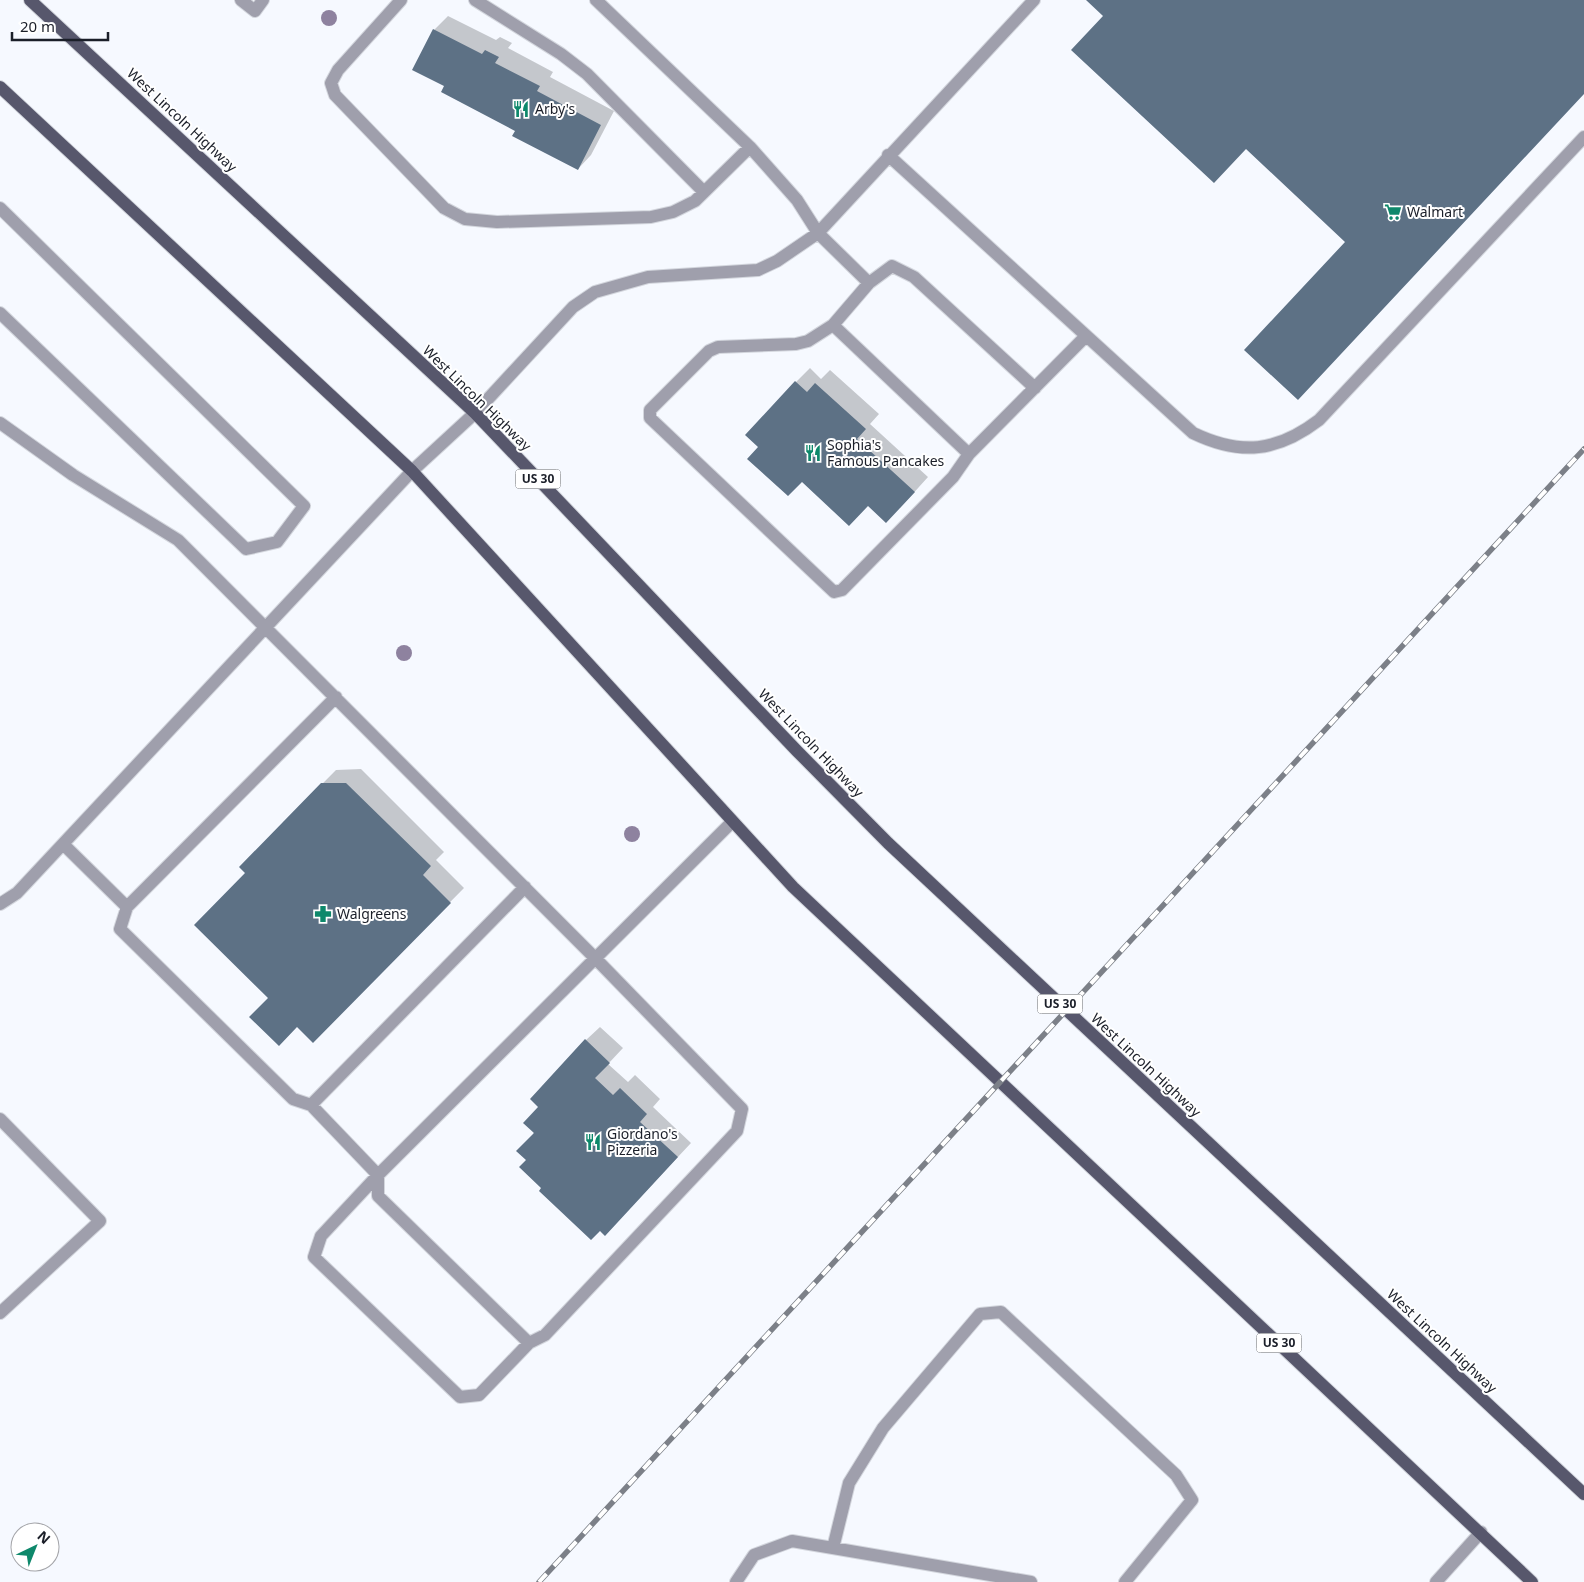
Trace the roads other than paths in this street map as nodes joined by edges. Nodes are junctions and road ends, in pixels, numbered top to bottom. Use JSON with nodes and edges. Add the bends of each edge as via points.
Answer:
{"nodes":[{"id":1,"x":30,"y":0,"type":"edge"},
{"id":2,"x":241,"y":0,"type":"edge"},
{"id":3,"x":263,"y":0,"type":"edge"},
{"id":4,"x":401,"y":0,"type":"edge"},
{"id":5,"x":475,"y":0,"type":"edge"},
{"id":6,"x":596,"y":0,"type":"edge"},
{"id":7,"x":1034,"y":0,"type":"edge"},
{"id":8,"x":0,"y":87,"type":"edge"},
{"id":9,"x":1584,"y":137,"type":"edge"},
{"id":10,"x":750,"y":147,"type":"junction"},
{"id":11,"x":888,"y":155,"type":"junction"},
{"id":12,"x":704,"y":192,"type":"junction"},
{"id":13,"x":0,"y":208,"type":"edge"},
{"id":14,"x":818,"y":232,"type":"junction"},
{"id":15,"x":869,"y":283,"type":"junction"},
{"id":16,"x":0,"y":313,"type":"edge"},
{"id":17,"x":833,"y":325,"type":"junction"},
{"id":18,"x":1085,"y":337,"type":"junction"},
{"id":19,"x":1035,"y":388,"type":"junction"},
{"id":20,"x":475,"y":413,"type":"junction"},
{"id":21,"x":0,"y":423,"type":"edge"},
{"id":22,"x":969,"y":454,"type":"junction"},
{"id":23,"x":412,"y":471,"type":"junction"},
{"id":24,"x":266,"y":626,"type":"junction"},
{"id":25,"x":336,"y":697,"type":"junction"},
{"id":26,"x":732,"y":822,"type":"junction"},
{"id":27,"x":63,"y":844,"type":"junction"},
{"id":28,"x":525,"y":888,"type":"junction"},
{"id":29,"x":0,"y":904,"type":"edge"},
{"id":30,"x":127,"y":907,"type":"junction"},
{"id":31,"x":596,"y":959,"type":"junction"},
{"id":32,"x":311,"y":1105,"type":"junction"},
{"id":33,"x":0,"y":1118,"type":"edge"},
{"id":34,"x":378,"y":1175,"type":"junction"},
{"id":35,"x":0,"y":1313,"type":"edge"},
{"id":36,"x":529,"y":1343,"type":"junction"},
{"id":37,"x":1584,"y":1494,"type":"edge"},
{"id":38,"x":1481,"y":1532,"type":"junction"},
{"id":39,"x":833,"y":1548,"type":"junction"},
{"id":40,"x":736,"y":1582,"type":"edge"},
{"id":41,"x":1031,"y":1582,"type":"edge"},
{"id":42,"x":1125,"y":1582,"type":"edge"},
{"id":43,"x":1436,"y":1582,"type":"edge"},
{"id":44,"x":1532,"y":1582,"type":"edge"}],
"edges":[{"from":1,"to":20,"type":"main road","name":"West Lincoln Highway","number":"US 30"},
{"from":2,"to":3,"type":"lane","via":[[255,11]]},
{"from":4,"to":12,"type":"lane","via":[[338,70],[331,83],[335,95],[444,208],[465,219],[497,222],[651,217],[673,212]]},
{"from":5,"to":12,"type":"lane","via":[[587,74]]},
{"from":6,"to":10,"type":"lane"},
{"from":7,"to":11,"type":"lane"},
{"from":8,"to":23,"type":"main road","number":"US 30"},
{"from":9,"to":18,"type":"lane","via":[[1319,420],[1302,433],[1276,445],[1248,449],[1216,444],[1194,433]]},
{"from":10,"to":12,"type":"lane"},
{"from":10,"to":14,"type":"lane","via":[[796,200]]},
{"from":11,"to":14,"type":"lane"},
{"from":11,"to":18,"type":"lane"},
{"from":13,"to":16,"type":"lane","via":[[304,506],[277,542],[246,549]]},
{"from":14,"to":15,"type":"lane"},
{"from":14,"to":20,"type":"lane","via":[[777,261],[758,270],[648,277],[595,292],[573,307]]},
{"from":15,"to":17,"type":"lane"},
{"from":15,"to":19,"type":"lane","via":[[892,266],[914,277]]},
{"from":17,"to":22,"type":"lane"},
{"from":17,"to":22,"type":"lane","via":[[808,341],[796,344],[718,347],[709,351],[650,410],[650,418],[834,592],[842,590],[953,477]]},
{"from":18,"to":19,"type":"lane"},
{"from":19,"to":22,"type":"lane"},
{"from":20,"to":23,"type":"lane"},
{"from":20,"to":37,"type":"main road","name":"West Lincoln Highway","number":"US 30","via":[[888,843]]},
{"from":21,"to":24,"type":"lane","via":[[73,475],[178,540]]},
{"from":23,"to":24,"type":"lane"},
{"from":23,"to":26,"type":"main road","number":"US 30"},
{"from":24,"to":25,"type":"lane"},
{"from":24,"to":27,"type":"lane"},
{"from":25,"to":28,"type":"lane"},
{"from":25,"to":30,"type":"lane"},
{"from":26,"to":31,"type":"lane"},
{"from":26,"to":38,"type":"main road","number":"US 30","via":[[793,887]]},
{"from":27,"to":29,"type":"lane","via":[[17,893]]},
{"from":27,"to":30,"type":"lane"},
{"from":28,"to":31,"type":"lane"},
{"from":28,"to":32,"type":"lane"},
{"from":30,"to":32,"type":"lane","via":[[120,929],[293,1099]]},
{"from":31,"to":34,"type":"lane"},
{"from":31,"to":36,"type":"lane","via":[[742,1109],[737,1131],[545,1336]]},
{"from":32,"to":34,"type":"lane"},
{"from":33,"to":35,"type":"lane","via":[[100,1221]]},
{"from":34,"to":36,"type":"lane","via":[[378,1196]]},
{"from":34,"to":36,"type":"lane","via":[[321,1236],[314,1257],[460,1397],[479,1394]]},
{"from":38,"to":43,"type":"lane"},
{"from":38,"to":44,"type":"main road","number":"US 30"},
{"from":39,"to":40,"type":"lane","via":[[792,1541],[754,1555]]},
{"from":39,"to":41,"type":"lane"},
{"from":39,"to":42,"type":"lane","via":[[849,1483],[883,1428],[980,1314],[1001,1312],[1176,1474],[1192,1500]]}]}
